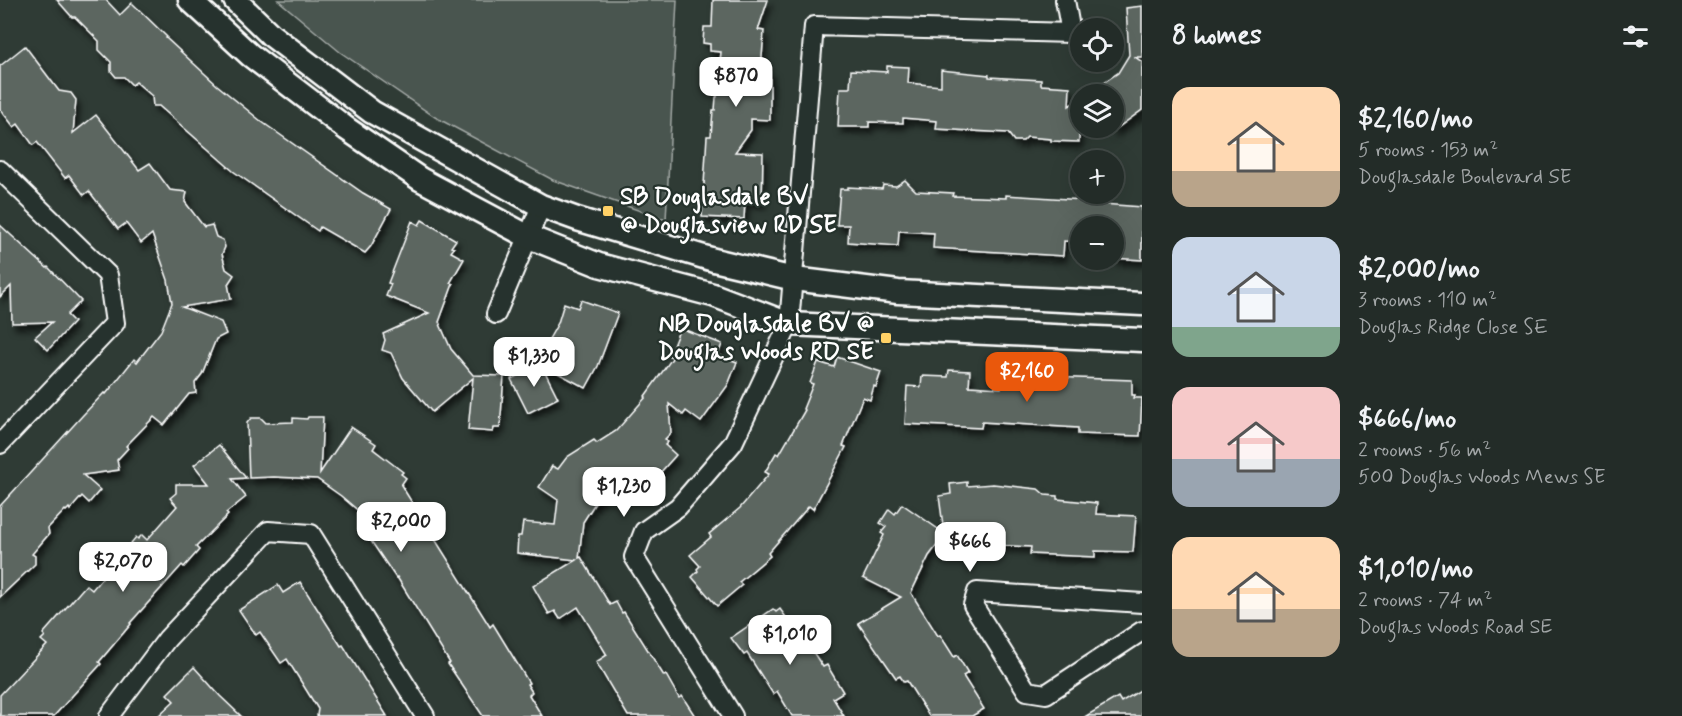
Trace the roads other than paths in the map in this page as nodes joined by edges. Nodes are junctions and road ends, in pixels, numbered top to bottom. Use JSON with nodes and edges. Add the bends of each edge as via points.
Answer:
{"nodes":[{"id":1,"x":190,"y":0,"type":"edge"},
{"id":2,"x":235,"y":0,"type":"edge"},
{"id":3,"x":1065,"y":0,"type":"edge"},
{"id":4,"x":0,"y":170,"type":"edge"},
{"id":5,"x":542,"y":206,"type":"junction"},
{"id":6,"x":529,"y":237,"type":"junction"},
{"id":7,"x":794,"y":279,"type":"junction"},
{"id":8,"x":1142,"y":304,"type":"edge"},
{"id":9,"x":496,"y":314,"type":"dead end"},
{"id":10,"x":789,"y":324,"type":"junction"},
{"id":11,"x":1142,"y":340,"type":"edge"},
{"id":12,"x":0,"y":444,"type":"edge"},
{"id":13,"x":1142,"y":603,"type":"edge"},
{"id":14,"x":1142,"y":631,"type":"edge"},
{"id":15,"x":109,"y":716,"type":"edge"},
{"id":16,"x":425,"y":716,"type":"edge"},
{"id":17,"x":733,"y":716,"type":"edge"}],
"edges":[{"from":1,"to":6,"type":"street","via":[[250,55],[347,129],[420,179]]},
{"from":2,"to":5,"type":"street","via":[[271,35],[372,112]]},
{"from":3,"to":7,"type":"street","via":[[1071,33],[814,26]]},
{"from":4,"to":12,"type":"street","via":[[108,275],[115,323]]},
{"from":5,"to":6,"type":"street"},
{"from":5,"to":7,"type":"street","via":[[704,257]]},
{"from":6,"to":9,"type":"street"},
{"from":6,"to":10,"type":"street","via":[[599,265],[712,295]]},
{"from":7,"to":8,"type":"street","via":[[898,292]]},
{"from":7,"to":10,"type":"street"},
{"from":10,"to":11,"type":"street"},
{"from":10,"to":17,"type":"street","via":[[733,443],[678,507],[644,531],[634,557]]},
{"from":13,"to":14,"type":"street","via":[[977,592],[973,605],[1027,691],[1046,694]]},
{"from":15,"to":16,"type":"street","via":[[167,639],[267,531],[311,534]]}]}
